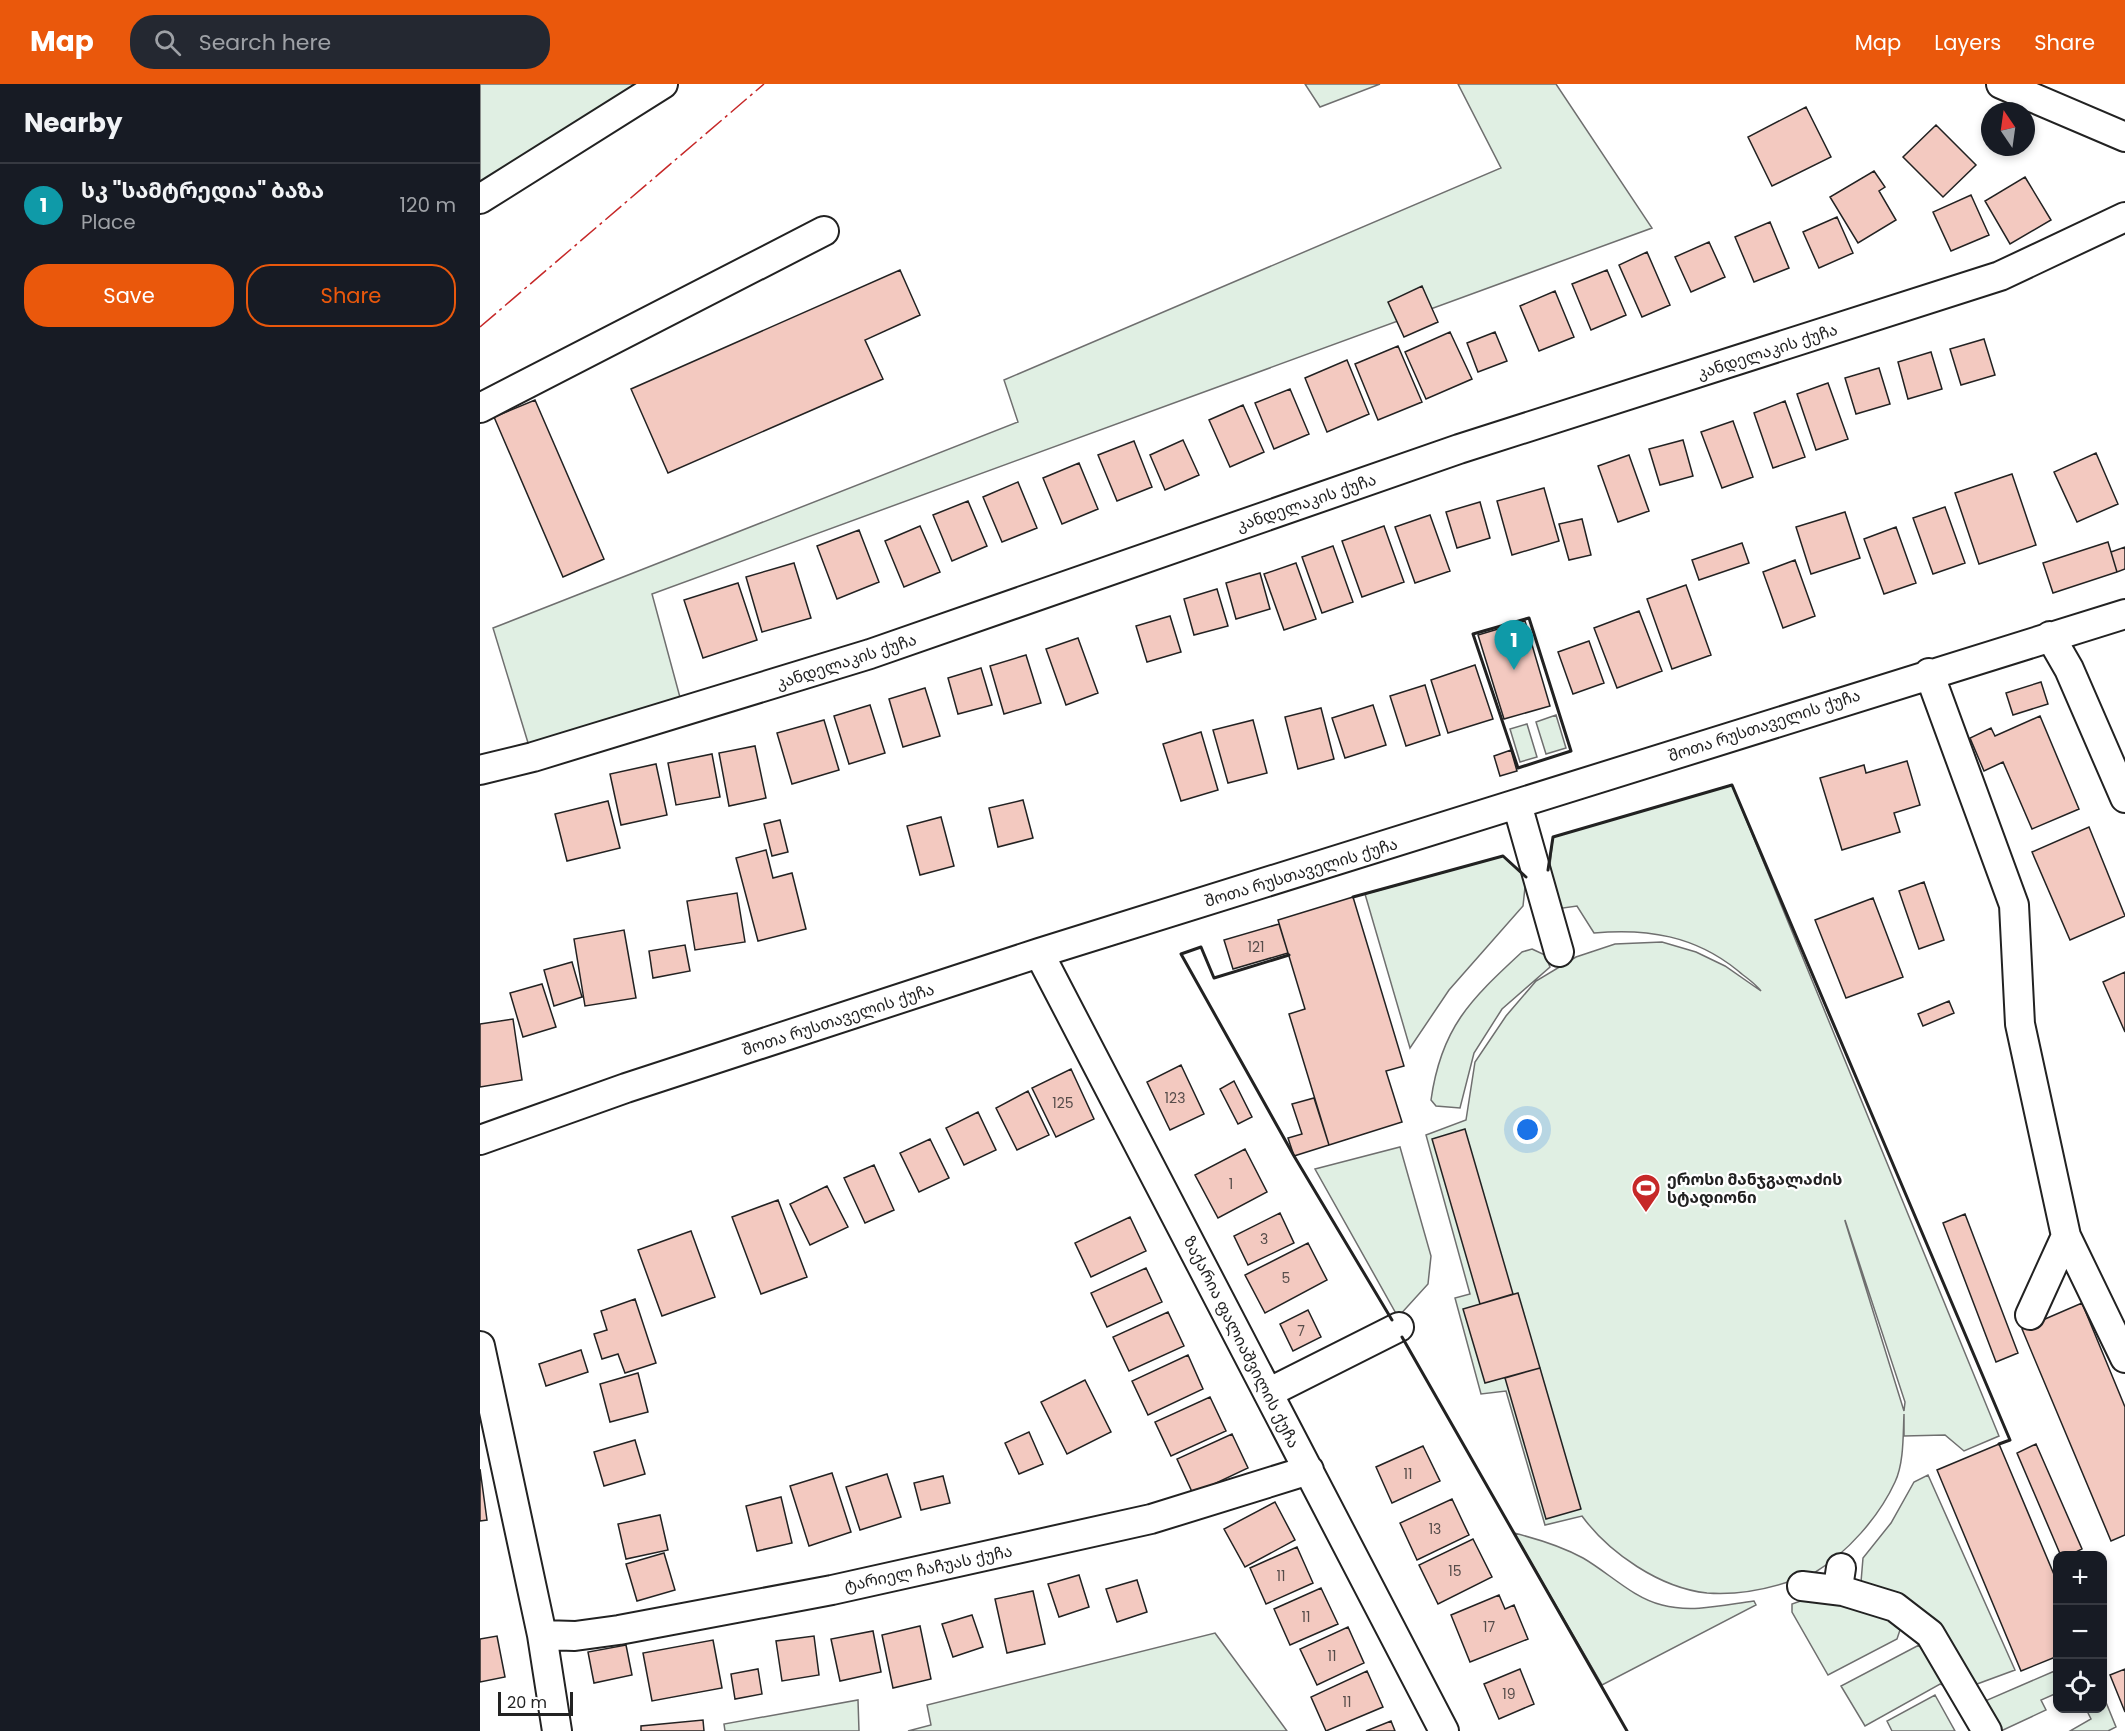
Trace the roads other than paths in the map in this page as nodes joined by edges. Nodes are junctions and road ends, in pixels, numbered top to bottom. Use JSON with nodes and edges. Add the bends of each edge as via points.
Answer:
{"nodes":[{"id":1,"x":663,"y":84,"type":"edge"},
{"id":2,"x":2001,"y":84,"type":"edge"},
{"id":3,"x":2125,"y":137,"type":"edge"},
{"id":4,"x":480,"y":199,"type":"edge"},
{"id":5,"x":2125,"y":217,"type":"edge"},
{"id":6,"x":824,"y":231,"type":"dead end"},
{"id":7,"x":480,"y":408,"type":"edge"},
{"id":8,"x":2125,"y":614,"type":"edge"},
{"id":9,"x":2050,"y":636,"type":"junction"},
{"id":10,"x":1929,"y":673,"type":"junction"},
{"id":11,"x":480,"y":770,"type":"edge"},
{"id":12,"x":2125,"y":798,"type":"edge"},
{"id":13,"x":1517,"y":804,"type":"junction"},
{"id":14,"x":1559,"y":952,"type":"dead end"},
{"id":15,"x":1039,"y":953,"type":"junction"},
{"id":16,"x":480,"y":1140,"type":"edge"},
{"id":17,"x":2066,"y":1236,"type":"junction"},
{"id":18,"x":2030,"y":1315,"type":"dead end"},
{"id":19,"x":1399,"y":1328,"type":"dead end"},
{"id":20,"x":480,"y":1346,"type":"edge"},
{"id":21,"x":2125,"y":1358,"type":"edge"},
{"id":22,"x":1268,"y":1393,"type":"junction"},
{"id":23,"x":1309,"y":1470,"type":"junction"},
{"id":24,"x":1802,"y":1586,"type":"dead end"},
{"id":25,"x":542,"y":1635,"type":"junction"},
{"id":26,"x":557,"y":1731,"type":"edge"},
{"id":27,"x":1444,"y":1731,"type":"edge"},
{"id":28,"x":1987,"y":1731,"type":"edge"}],
"edges":[{"from":1,"to":4,"type":"street"},
{"from":2,"to":3,"type":"street"},
{"from":5,"to":11,"type":"street","name":"კანდელაკის ქუჩა","via":[[2000,276],[1459,449],[870,654]]},
{"from":6,"to":7,"type":"street"},
{"from":8,"to":9,"type":"street","name":"შოთა რუსთაველის ქუჩა"},
{"from":9,"to":10,"type":"street","name":"შოთა რუსთაველის ქუჩა"},
{"from":9,"to":12,"type":"street","via":[[2069,669]]},
{"from":10,"to":13,"type":"street","name":"შოთა რუსთაველის ქუჩა"},
{"from":10,"to":17,"type":"street","via":[[2014,905],[2020,1024]]},
{"from":13,"to":14,"type":"street"},
{"from":13,"to":15,"type":"street","name":"შოთა რუსთაველის ქუჩა"},
{"from":15,"to":16,"type":"street","name":"შოთა რუსთაველის ქუჩა"},
{"from":15,"to":22,"type":"street","name":"ზაქარია ფალიაშვილის ქუჩა"},
{"from":17,"to":18,"type":"street"},
{"from":17,"to":21,"type":"street"},
{"from":19,"to":22,"type":"street"},
{"from":20,"to":25,"type":"street"},
{"from":22,"to":23,"type":"street","name":"ზაქარია ფალიაშვილის ქუჩა"},
{"from":23,"to":25,"type":"street","name":"ტარიელ ჩაჩუას ქუჩა","via":[[1151,1519],[832,1590],[619,1630],[575,1636]]},
{"from":23,"to":27,"type":"street","name":"ზაქარია ფალიაშვილის ქუჩა"},
{"from":24,"to":28,"type":"street","via":[[1842,1580],[1895,1607],[1930,1634]]},
{"from":25,"to":26,"type":"street"}]}
